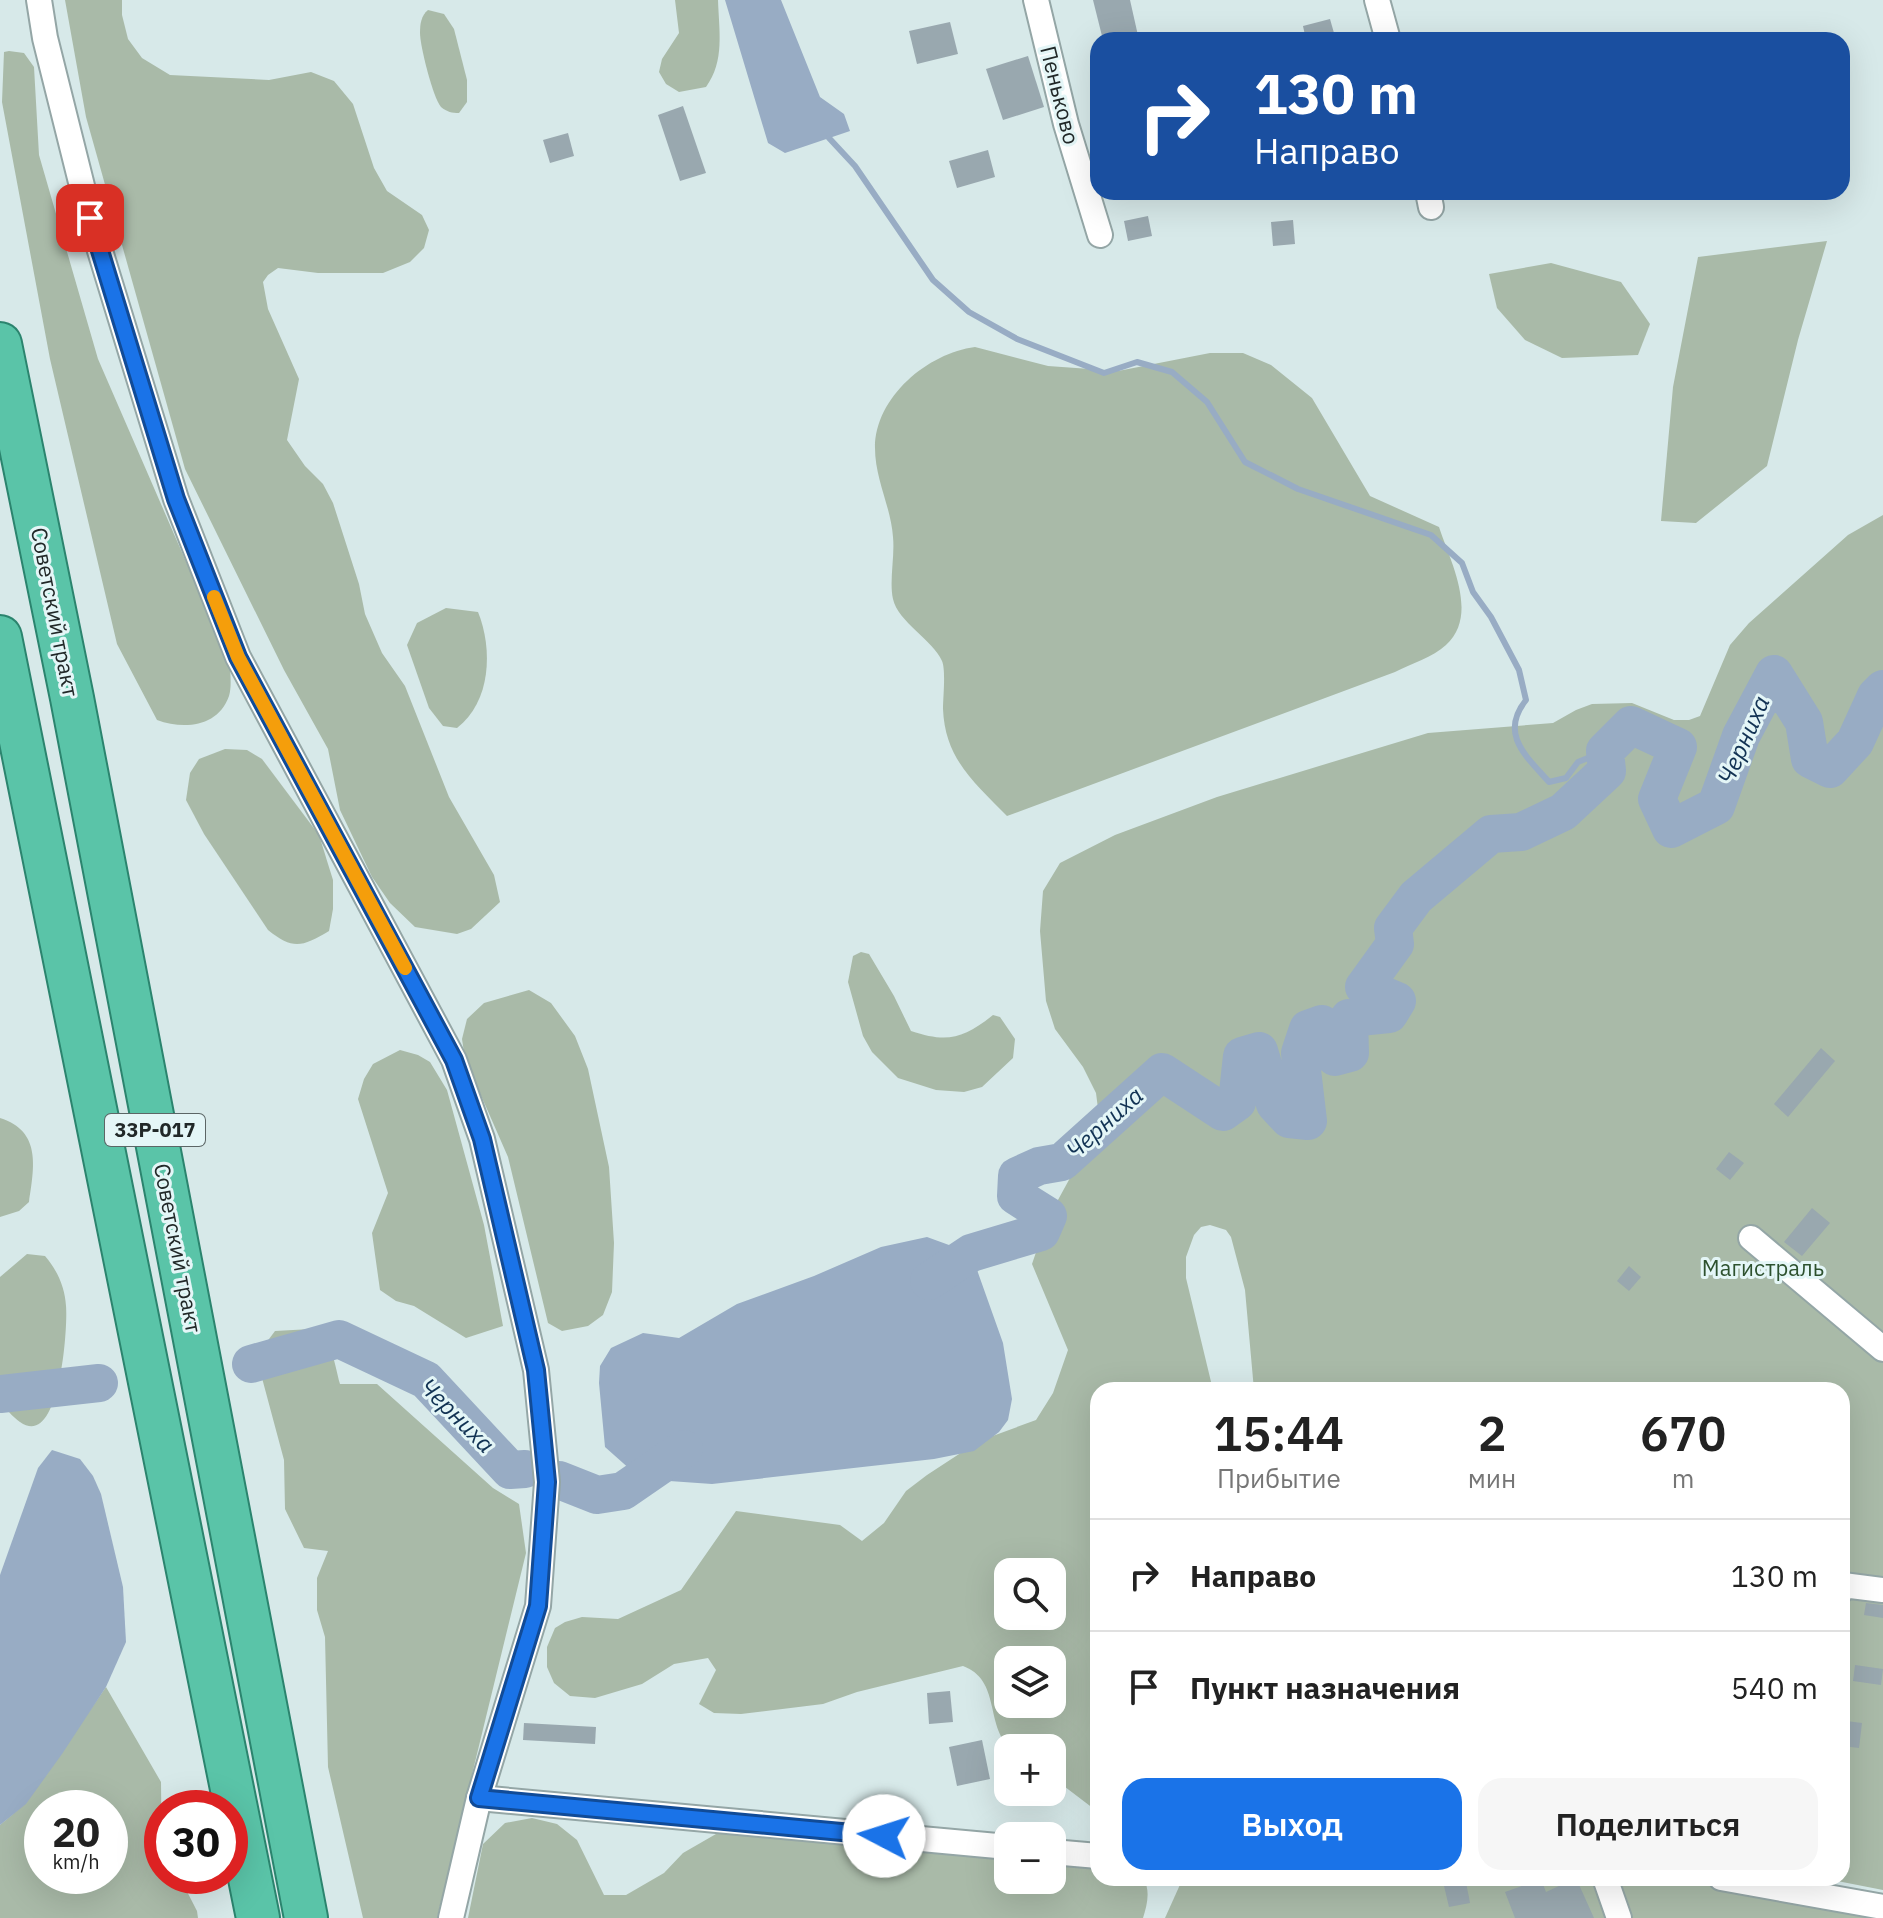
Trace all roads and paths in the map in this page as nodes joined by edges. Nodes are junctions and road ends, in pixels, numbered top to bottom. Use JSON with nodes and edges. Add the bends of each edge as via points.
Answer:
{"nodes":[{"id":1,"x":39,"y":0,"type":"edge"},
{"id":2,"x":1036,"y":0,"type":"edge"},
{"id":3,"x":1377,"y":0,"type":"edge"},
{"id":4,"x":1386,"y":32,"type":"edge"},
{"id":5,"x":1100,"y":235,"type":"dead end"},
{"id":6,"x":0,"y":344,"type":"edge"},
{"id":7,"x":0,"y":637,"type":"edge"},
{"id":8,"x":1751,"y":1238,"type":"dead end"},
{"id":9,"x":1883,"y":1349,"type":"edge"},
{"id":10,"x":1850,"y":1588,"type":"edge"},
{"id":11,"x":1883,"y":1590,"type":"edge"},
{"id":12,"x":479,"y":1798,"type":"junction"},
{"id":13,"x":994,"y":1846,"type":"edge"},
{"id":14,"x":1066,"y":1853,"type":"edge"},
{"id":15,"x":1090,"y":1855,"type":"edge"},
{"id":16,"x":1608,"y":1886,"type":"edge"},
{"id":17,"x":1805,"y":1886,"type":"edge"},
{"id":18,"x":1883,"y":1907,"type":"edge"},
{"id":19,"x":258,"y":1918,"type":"edge"},
{"id":20,"x":306,"y":1918,"type":"edge"},
{"id":21,"x":451,"y":1918,"type":"edge"},
{"id":22,"x":1619,"y":1918,"type":"edge"}],
"edges":[{"from":1,"to":12,"type":"street","via":[[90,218],[176,499],[238,657],[454,1060],[482,1139],[536,1370],[547,1482],[538,1606]]},
{"from":2,"to":5,"type":"street","name":"Пеньково"},
{"from":3,"to":4,"type":"street"},
{"from":6,"to":20,"type":"highway","name":"Советский тракт","number":"33Р-017"},
{"from":7,"to":19,"type":"highway","number":"33Р-017"},
{"from":8,"to":9,"type":"street"},
{"from":10,"to":11,"type":"street"},
{"from":12,"to":13,"type":"street"},
{"from":12,"to":21,"type":"street"},
{"from":14,"to":15,"type":"street"},
{"from":16,"to":22,"type":"street"},
{"from":17,"to":18,"type":"street"}]}
